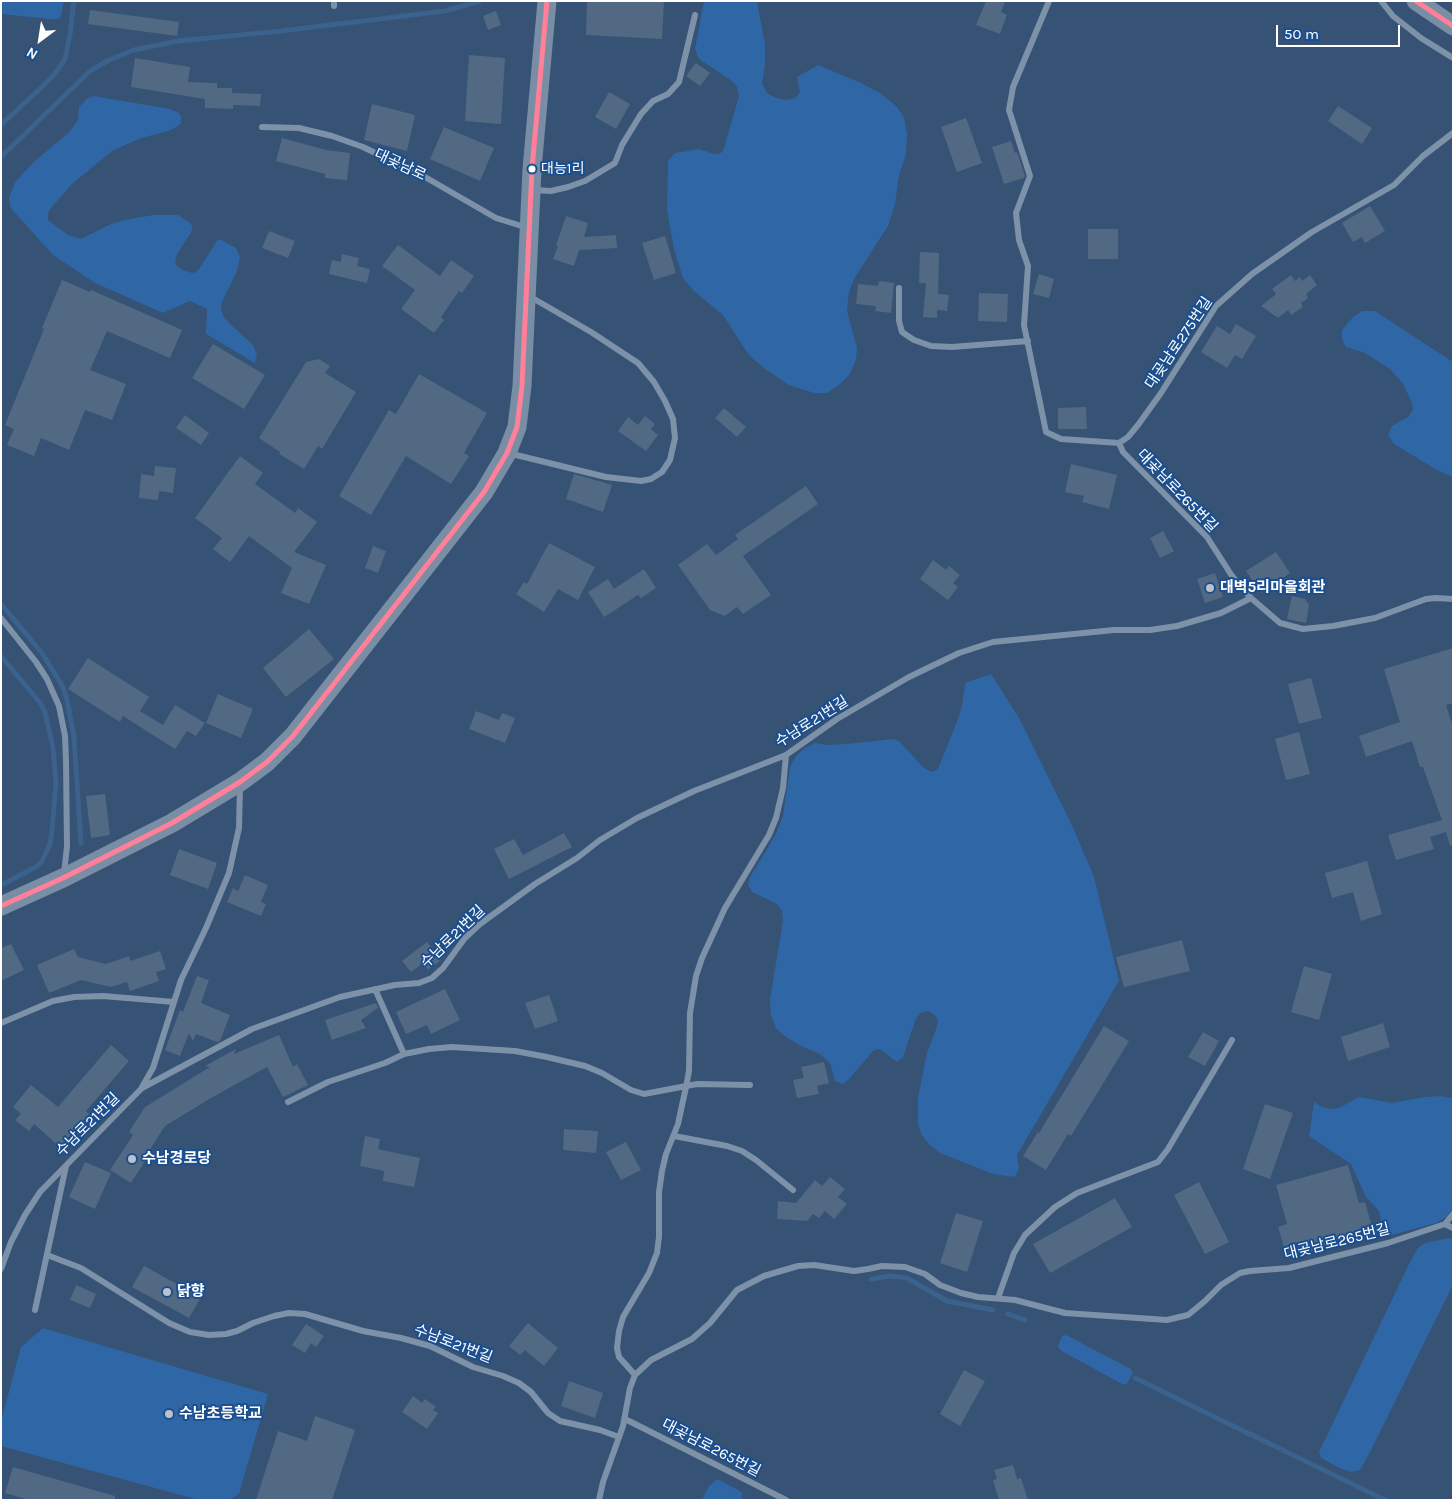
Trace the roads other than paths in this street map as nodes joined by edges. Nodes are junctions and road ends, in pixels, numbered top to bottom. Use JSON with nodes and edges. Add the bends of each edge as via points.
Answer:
{"nodes":[{"id":1,"x":547,"y":1,"type":"edge"},
{"id":2,"x":1050,"y":1,"type":"edge"},
{"id":3,"x":1381,"y":1,"type":"edge"},
{"id":4,"x":1416,"y":1,"type":"edge"},
{"id":5,"x":695,"y":15,"type":"dead end"},
{"id":6,"x":1453,"y":26,"type":"edge"},
{"id":7,"x":1453,"y":58,"type":"edge"},
{"id":8,"x":262,"y":127,"type":"dead end"},
{"id":9,"x":1453,"y":133,"type":"edge"},
{"id":10,"x":531,"y":190,"type":"junction"},
{"id":11,"x":529,"y":228,"type":"junction"},
{"id":12,"x":899,"y":288,"type":"dead end"},
{"id":13,"x":526,"y":294,"type":"junction"},
{"id":14,"x":1028,"y":341,"type":"junction"},
{"id":15,"x":1119,"y":443,"type":"junction"},
{"id":16,"x":507,"y":453,"type":"junction"},
{"id":17,"x":1251,"y":598,"type":"junction"},
{"id":18,"x":1453,"y":599,"type":"edge"},
{"id":19,"x":1,"y":618,"type":"edge"},
{"id":20,"x":786,"y":755,"type":"junction"},
{"id":21,"x":240,"y":782,"type":"junction"},
{"id":22,"x":63,"y":878,"type":"junction"},
{"id":23,"x":1,"y":906,"type":"edge"},
{"id":24,"x":375,"y":989,"type":"junction"},
{"id":25,"x":174,"y":1002,"type":"junction"},
{"id":26,"x":1,"y":1023,"type":"edge"},
{"id":27,"x":1232,"y":1040,"type":"dead end"},
{"id":28,"x":404,"y":1054,"type":"junction"},
{"id":29,"x":750,"y":1085,"type":"dead end"},
{"id":30,"x":686,"y":1087,"type":"junction"},
{"id":31,"x":142,"y":1088,"type":"junction"},
{"id":32,"x":288,"y":1102,"type":"dead end"},
{"id":33,"x":674,"y":1136,"type":"junction"},
{"id":34,"x":66,"y":1164,"type":"junction"},
{"id":35,"x":793,"y":1190,"type":"dead end"},
{"id":36,"x":1453,"y":1214,"type":"edge"},
{"id":37,"x":1445,"y":1224,"type":"junction"},
{"id":38,"x":1453,"y":1228,"type":"edge"},
{"id":39,"x":47,"y":1255,"type":"junction"},
{"id":40,"x":1,"y":1269,"type":"edge"},
{"id":41,"x":998,"y":1298,"type":"junction"},
{"id":42,"x":35,"y":1310,"type":"dead end"},
{"id":43,"x":635,"y":1375,"type":"junction"},
{"id":44,"x":625,"y":1419,"type":"junction"},
{"id":45,"x":619,"y":1437,"type":"junction"},
{"id":46,"x":599,"y":1500,"type":"edge"},
{"id":47,"x":786,"y":1500,"type":"edge"}],
"edges":[{"from":1,"to":10,"type":"street"},
{"from":2,"to":14,"type":"lane","via":[[1014,87],[1009,110],[1030,176],[1016,213],[1019,240],[1028,266],[1024,325]]},
{"from":3,"to":7,"type":"lane","via":[[1393,16]]},
{"from":4,"to":6,"type":"street"},
{"from":5,"to":10,"type":"lane","via":[[678,82],[668,94],[653,101],[641,114],[615,163],[568,187],[551,191]]},
{"from":8,"to":11,"type":"lane","name":"대곶남로","via":[[299,128],[340,139],[425,176],[496,218]]},
{"from":9,"to":15,"type":"lane","name":"대곶남로275번길","via":[[1423,156],[1394,185],[1312,232],[1252,274],[1216,306],[1138,425]]},
{"from":10,"to":11,"type":"street"},
{"from":11,"to":13,"type":"street"},
{"from":12,"to":14,"type":"lane","via":[[898,321],[902,332],[914,340],[931,346],[952,347]]},
{"from":13,"to":16,"type":"street","via":[[522,386],[517,427]]},
{"from":13,"to":16,"type":"lane","via":[[638,364],[666,401],[673,419],[675,438],[670,460],[662,472],[641,481],[606,477]]},
{"from":14,"to":15,"type":"lane","via":[[1046,432],[1062,439]]},
{"from":15,"to":17,"type":"lane","name":"대곶남로265번길","via":[[1123,452],[1207,537],[1232,576]]},
{"from":16,"to":21,"type":"street","via":[[484,492],[293,736],[267,762]]},
{"from":17,"to":18,"type":"lane","name":"대곶남로265번길","via":[[1280,623],[1303,628],[1361,622],[1426,599]]},
{"from":17,"to":20,"type":"lane","name":"수남로21번길","via":[[1221,613],[1160,629],[1114,630],[993,642],[959,653],[909,677],[837,719]]},
{"from":19,"to":22,"type":"lane","via":[[47,679],[60,714],[68,810]]},
{"from":20,"to":24,"type":"lane","name":"수남로21번길","via":[[694,791],[600,840],[480,924],[432,978]]},
{"from":20,"to":30,"type":"lane","via":[[776,818],[725,908],[696,976],[690,1013]]},
{"from":21,"to":22,"type":"street","via":[[172,822]]},
{"from":21,"to":25,"type":"lane","via":[[239,828],[229,873]]},
{"from":22,"to":23,"type":"street"},
{"from":24,"to":28,"type":"lane"},
{"from":24,"to":31,"type":"lane","name":"수남로21번길","via":[[340,997],[252,1028]]},
{"from":25,"to":26,"type":"lane","via":[[74,997],[53,1001]]},
{"from":25,"to":31,"type":"lane","via":[[153,1068]]},
{"from":27,"to":41,"type":"lane","via":[[1158,1162],[1076,1193],[1055,1207],[1025,1236],[1014,1253]]},
{"from":28,"to":30,"type":"lane","via":[[429,1048],[515,1051],[585,1066],[644,1094]]},
{"from":28,"to":32,"type":"lane","via":[[328,1082]]},
{"from":29,"to":30,"type":"lane"},
{"from":30,"to":33,"type":"lane"},
{"from":31,"to":34,"type":"lane","name":"수남로21번길"},
{"from":33,"to":35,"type":"lane","via":[[742,1151]]},
{"from":33,"to":43,"type":"lane","via":[[662,1171],[656,1258],[623,1317],[619,1331],[619,1357]]},
{"from":34,"to":39,"type":"lane"},
{"from":34,"to":40,"type":"lane","name":"수남로21번길","via":[[40,1192],[25,1215]]},
{"from":36,"to":37,"type":"lane"},
{"from":37,"to":38,"type":"lane"},
{"from":37,"to":41,"type":"lane","name":"대곶남로265번길","via":[[1388,1243],[1289,1268],[1240,1273],[1220,1285],[1188,1315],[1167,1320],[1065,1313]]},
{"from":39,"to":42,"type":"lane"},
{"from":39,"to":45,"type":"lane","name":"수남로21번길","via":[[81,1268],[169,1323],[190,1332],[226,1334],[274,1316],[305,1314],[430,1346],[473,1367],[519,1383],[560,1421]]},
{"from":41,"to":43,"type":"lane","name":"대곶남로265번길","via":[[961,1293],[906,1267],[854,1270],[798,1266],[764,1276],[737,1290],[692,1339],[651,1360]]},
{"from":43,"to":44,"type":"lane"},
{"from":44,"to":45,"type":"lane"},
{"from":44,"to":47,"type":"lane","name":"대곶남로265번길"},
{"from":45,"to":46,"type":"lane"}]}
